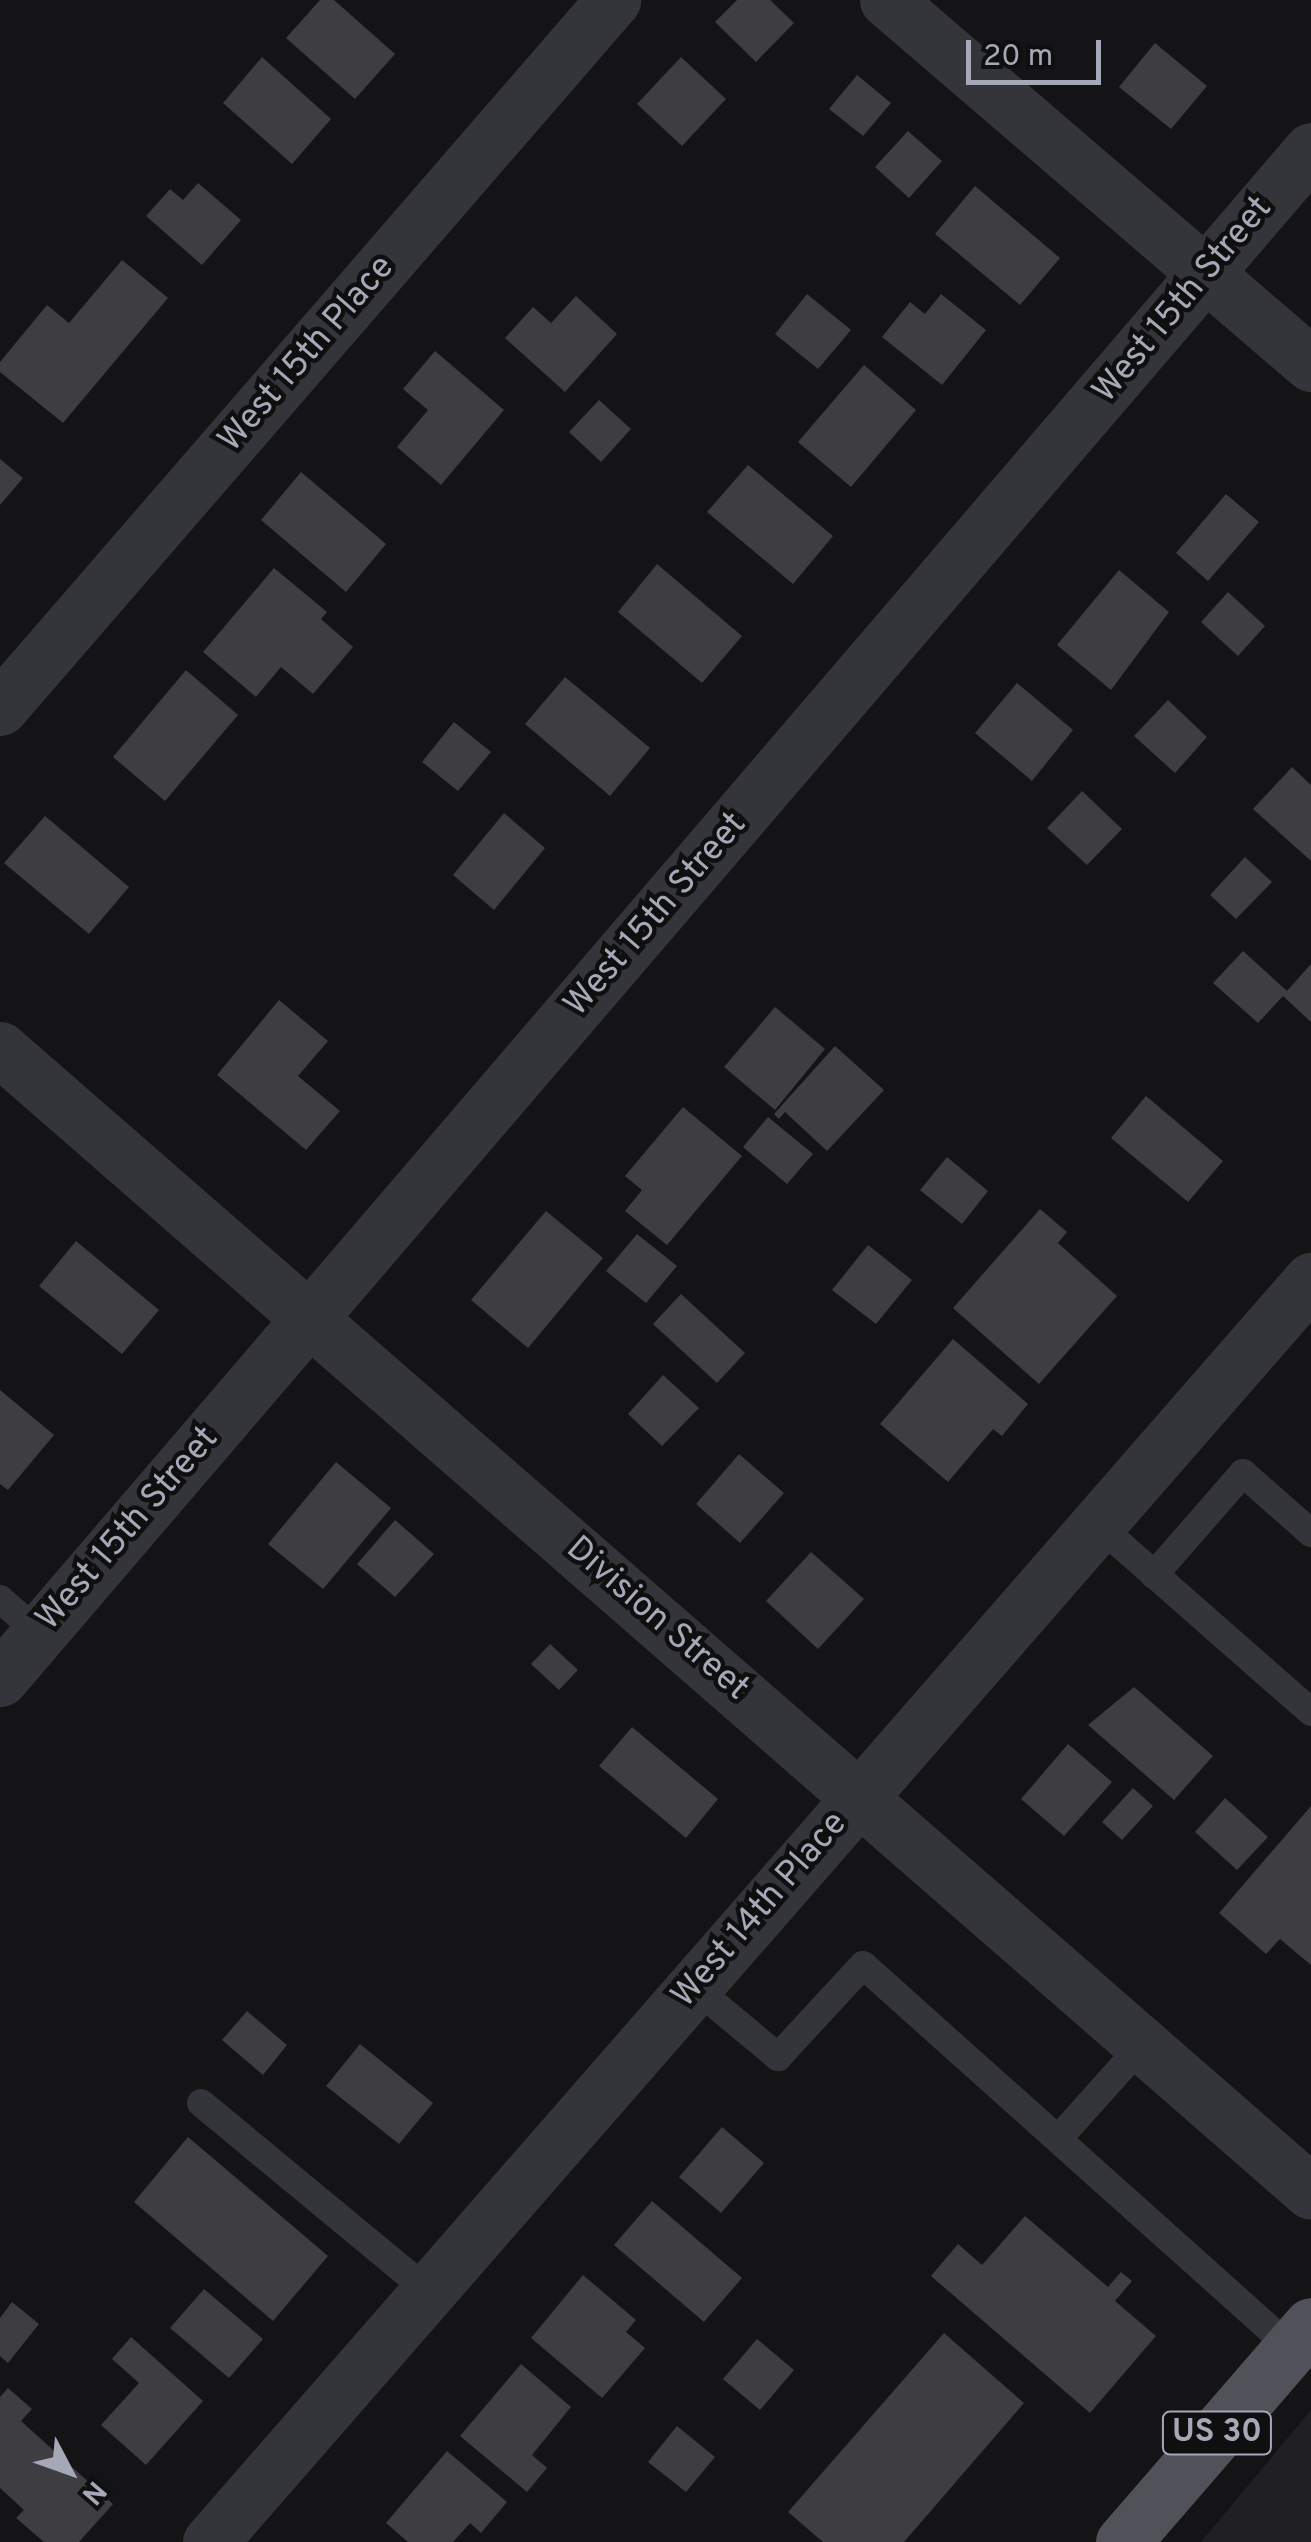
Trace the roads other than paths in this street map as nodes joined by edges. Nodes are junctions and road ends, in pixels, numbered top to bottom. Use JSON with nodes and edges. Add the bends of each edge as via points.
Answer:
{"nodes":[{"id":1,"x":614,"y":0,"type":"edge"},
{"id":2,"x":887,"y":0,"type":"edge"},
{"id":3,"x":1311,"y":150,"type":"edge"},
{"id":4,"x":1206,"y":274,"type":"junction"},
{"id":5,"x":1311,"y":364,"type":"edge"},
{"id":6,"x":0,"y":708,"type":"edge"},
{"id":7,"x":0,"y":1049,"type":"edge"},
{"id":8,"x":1311,"y":1280,"type":"edge"},
{"id":9,"x":309,"y":1320,"type":"junction"},
{"id":10,"x":1097,"y":1524,"type":"junction"},
{"id":11,"x":1311,"y":1533,"type":"edge"},
{"id":12,"x":1154,"y":1575,"type":"junction"},
{"id":13,"x":20,"y":1616,"type":"edge"},
{"id":14,"x":0,"y":1679,"type":"edge"},
{"id":15,"x":1311,"y":1712,"type":"edge"},
{"id":16,"x":861,"y":1795,"type":"junction"},
{"id":17,"x":693,"y":1986,"type":"junction"},
{"id":18,"x":1143,"y":2044,"type":"junction"},
{"id":19,"x":201,"y":2103,"type":"dead end"},
{"id":20,"x":1058,"y":2139,"type":"junction"},
{"id":21,"x":1311,"y":2192,"type":"edge"},
{"id":22,"x":428,"y":2291,"type":"junction"},
{"id":23,"x":1301,"y":2336,"type":"edge"},
{"id":24,"x":210,"y":2542,"type":"edge"},
{"id":25,"x":1124,"y":2542,"type":"edge"}],
"edges":[{"from":1,"to":6,"type":"street","name":"West 15th Place"},
{"from":2,"to":4,"type":"street"},
{"from":3,"to":4,"type":"street","name":"West 15th Street"},
{"from":4,"to":5,"type":"street"},
{"from":4,"to":9,"type":"street","name":"West 15th Street"},
{"from":7,"to":9,"type":"street","name":"Division Street"},
{"from":8,"to":10,"type":"street","name":"West 14th Place"},
{"from":9,"to":13,"type":"street","name":"West 15th Street"},
{"from":9,"to":16,"type":"street","name":"Division Street"},
{"from":10,"to":12,"type":"lane"},
{"from":10,"to":16,"type":"street","name":"West 14th Place"},
{"from":11,"to":12,"type":"lane","via":[[1243,1474]]},
{"from":12,"to":15,"type":"lane"},
{"from":13,"to":14,"type":"street","name":"West 15th Street"},
{"from":16,"to":17,"type":"street","name":"West 14th Place"},
{"from":16,"to":18,"type":"street","name":"Division Street"},
{"from":17,"to":20,"type":"lane","via":[[778,2057],[863,1965]]},
{"from":17,"to":22,"type":"street","name":"West 14th Place"},
{"from":18,"to":20,"type":"lane"},
{"from":18,"to":21,"type":"street","name":"Division Street"},
{"from":19,"to":22,"type":"lane"},
{"from":20,"to":23,"type":"lane"},
{"from":22,"to":24,"type":"street","name":"West 14th Place"},
{"from":23,"to":25,"type":"main road","number":"US 30"}]}
